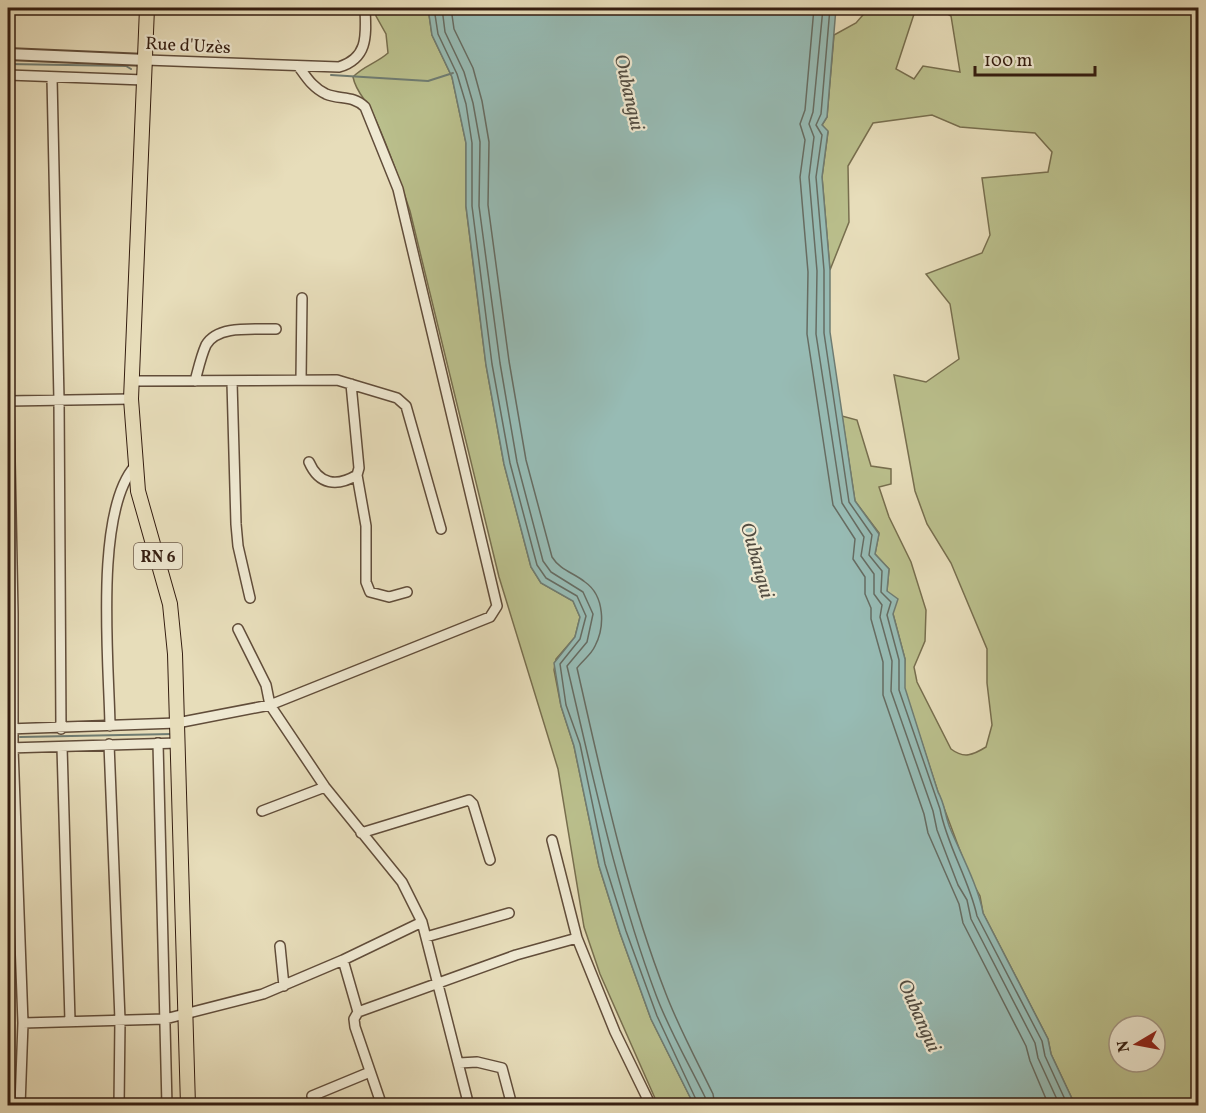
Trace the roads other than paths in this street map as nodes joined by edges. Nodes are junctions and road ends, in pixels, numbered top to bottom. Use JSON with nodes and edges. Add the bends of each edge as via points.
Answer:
{"nodes":[{"id":1,"x":147,"y":8,"type":"edge"},
{"id":2,"x":365,"y":8,"type":"edge"},
{"id":3,"x":8,"y":54,"type":"edge"},
{"id":4,"x":146,"y":60,"type":"junction"},
{"id":5,"x":299,"y":67,"type":"junction"},
{"id":6,"x":8,"y":75,"type":"edge"},
{"id":7,"x":52,"y":78,"type":"junction"},
{"id":8,"x":144,"y":80,"type":"junction"},
{"id":9,"x":302,"y":298,"type":"dead end"},
{"id":10,"x":276,"y":329,"type":"dead end"},
{"id":11,"x":8,"y":360,"type":"edge"},
{"id":12,"x":301,"y":380,"type":"junction"},
{"id":13,"x":132,"y":381,"type":"junction"},
{"id":14,"x":195,"y":381,"type":"junction"},
{"id":15,"x":232,"y":382,"type":"junction"},
{"id":16,"x":351,"y":384,"type":"junction"},
{"id":17,"x":131,"y":399,"type":"junction"},
{"id":18,"x":59,"y":400,"type":"junction"},
{"id":19,"x":8,"y":401,"type":"edge"},
{"id":20,"x":309,"y":462,"type":"dead end"},
{"id":21,"x":135,"y":466,"type":"junction"},
{"id":22,"x":357,"y":475,"type":"junction"},
{"id":23,"x":441,"y":529,"type":"dead end"},
{"id":24,"x":407,"y":592,"type":"dead end"},
{"id":25,"x":250,"y":598,"type":"dead end"},
{"id":26,"x":238,"y":629,"type":"dead end"},
{"id":27,"x":270,"y":705,"type":"junction"},
{"id":28,"x":177,"y":723,"type":"junction"},
{"id":29,"x":110,"y":726,"type":"junction"},
{"id":30,"x":10,"y":729,"type":"edge"},
{"id":31,"x":61,"y":729,"type":"junction"},
{"id":32,"x":158,"y":743,"type":"junction"},
{"id":33,"x":178,"y":743,"type":"junction"},
{"id":34,"x":110,"y":744,"type":"junction"},
{"id":35,"x":62,"y":747,"type":"junction"},
{"id":36,"x":10,"y":748,"type":"edge"},
{"id":37,"x":325,"y":787,"type":"junction"},
{"id":38,"x":262,"y":811,"type":"dead end"},
{"id":39,"x":361,"y":833,"type":"junction"},
{"id":40,"x":552,"y":840,"type":"dead end"},
{"id":41,"x":490,"y":860,"type":"dead end"},
{"id":42,"x":509,"y":912,"type":"dead end"},
{"id":43,"x":422,"y":922,"type":"junction"},
{"id":44,"x":426,"y":937,"type":"junction"},
{"id":45,"x":577,"y":938,"type":"junction"},
{"id":46,"x":280,"y":946,"type":"dead end"},
{"id":47,"x":343,"y":960,"type":"junction"},
{"id":48,"x":437,"y":983,"type":"junction"},
{"id":49,"x":284,"y":986,"type":"junction"},
{"id":50,"x":358,"y":1012,"type":"junction"},
{"id":51,"x":186,"y":1015,"type":"junction"},
{"id":52,"x":165,"y":1019,"type":"junction"},
{"id":53,"x":120,"y":1020,"type":"junction"},
{"id":54,"x":70,"y":1021,"type":"junction"},
{"id":55,"x":23,"y":1023,"type":"junction"},
{"id":56,"x":459,"y":1063,"type":"junction"},
{"id":57,"x":370,"y":1072,"type":"junction"},
{"id":58,"x":312,"y":1096,"type":"dead end"},
{"id":59,"x":510,"y":1098,"type":"dead end"},
{"id":60,"x":20,"y":1106,"type":"edge"},
{"id":61,"x":119,"y":1106,"type":"edge"},
{"id":62,"x":167,"y":1106,"type":"edge"},
{"id":63,"x":188,"y":1106,"type":"edge"},
{"id":64,"x":382,"y":1106,"type":"edge"},
{"id":65,"x":469,"y":1106,"type":"edge"},
{"id":66,"x":651,"y":1106,"type":"edge"}],
"edges":[{"from":1,"to":4,"type":"main road","number":"RN 6"},
{"from":2,"to":5,"type":"street","name":"Rue d'Uzès","via":[[366,43],[362,53],[339,67]]},
{"from":3,"to":4,"type":"street","name":"Rue d'Uzès"},
{"from":4,"to":5,"type":"street","name":"Rue d'Uzès"},
{"from":4,"to":8,"type":"main road","number":"RN 6"},
{"from":5,"to":27,"type":"street","via":[[312,85],[327,95],[359,100],[365,107],[395,180],[497,606],[490,617]]},
{"from":6,"to":7,"type":"street"},
{"from":7,"to":8,"type":"street"},
{"from":7,"to":18,"type":"street"},
{"from":8,"to":13,"type":"main road","number":"RN 6"},
{"from":9,"to":12,"type":"street"},
{"from":10,"to":14,"type":"street","via":[[214,336]]},
{"from":11,"to":19,"type":"street"},
{"from":12,"to":15,"type":"street"},
{"from":12,"to":16,"type":"street"},
{"from":13,"to":14,"type":"street"},
{"from":13,"to":17,"type":"main road","number":"RN 6"},
{"from":14,"to":15,"type":"street"},
{"from":15,"to":25,"type":"street","via":[[237,546]]},
{"from":16,"to":22,"type":"street"},
{"from":16,"to":23,"type":"street","via":[[397,398],[406,406]]},
{"from":17,"to":18,"type":"street"},
{"from":17,"to":21,"type":"main road","number":"RN 6"},
{"from":18,"to":19,"type":"street"},
{"from":18,"to":31,"type":"street"},
{"from":19,"to":30,"type":"street"},
{"from":20,"to":22,"type":"street","via":[[318,478],[326,482],[336,483]]},
{"from":21,"to":28,"type":"main road","number":"RN 6","via":[[138,492],[170,604]]},
{"from":21,"to":29,"type":"street","via":[[118,490],[108,538]]},
{"from":22,"to":24,"type":"street","via":[[366,526],[366,582],[370,592],[388,597]]},
{"from":26,"to":27,"type":"street","via":[[266,685]]},
{"from":27,"to":28,"type":"street"},
{"from":27,"to":37,"type":"street"},
{"from":28,"to":29,"type":"street"},
{"from":28,"to":33,"type":"main road","number":"RN 6"},
{"from":29,"to":31,"type":"street"},
{"from":30,"to":31,"type":"street"},
{"from":30,"to":36,"type":"street"},
{"from":32,"to":33,"type":"street"},
{"from":32,"to":34,"type":"street"},
{"from":32,"to":52,"type":"street"},
{"from":33,"to":51,"type":"main road","number":"RN 6"},
{"from":34,"to":35,"type":"street"},
{"from":34,"to":53,"type":"street"},
{"from":35,"to":36,"type":"street"},
{"from":35,"to":54,"type":"street"},
{"from":36,"to":55,"type":"street"},
{"from":37,"to":38,"type":"street"},
{"from":37,"to":39,"type":"street"},
{"from":39,"to":41,"type":"street","via":[[469,800]]},
{"from":39,"to":43,"type":"street","via":[[402,882]]},
{"from":40,"to":45,"type":"street"},
{"from":42,"to":44,"type":"street"},
{"from":43,"to":44,"type":"street"},
{"from":43,"to":47,"type":"street"},
{"from":44,"to":48,"type":"street"},
{"from":45,"to":48,"type":"street"},
{"from":45,"to":66,"type":"street","via":[[615,1032]]},
{"from":46,"to":49,"type":"street"},
{"from":47,"to":49,"type":"street"},
{"from":47,"to":50,"type":"street"},
{"from":48,"to":50,"type":"street"},
{"from":48,"to":56,"type":"street"},
{"from":49,"to":51,"type":"street"},
{"from":50,"to":57,"type":"street","via":[[355,1027]]},
{"from":51,"to":52,"type":"street"},
{"from":51,"to":63,"type":"main road","number":"RN 6"},
{"from":52,"to":53,"type":"street"},
{"from":52,"to":62,"type":"street"},
{"from":53,"to":54,"type":"street"},
{"from":53,"to":61,"type":"street"},
{"from":54,"to":55,"type":"street"},
{"from":55,"to":60,"type":"street"},
{"from":56,"to":59,"type":"street","via":[[477,1062],[502,1068]]},
{"from":56,"to":65,"type":"street"},
{"from":57,"to":58,"type":"street"},
{"from":57,"to":64,"type":"street"}]}
